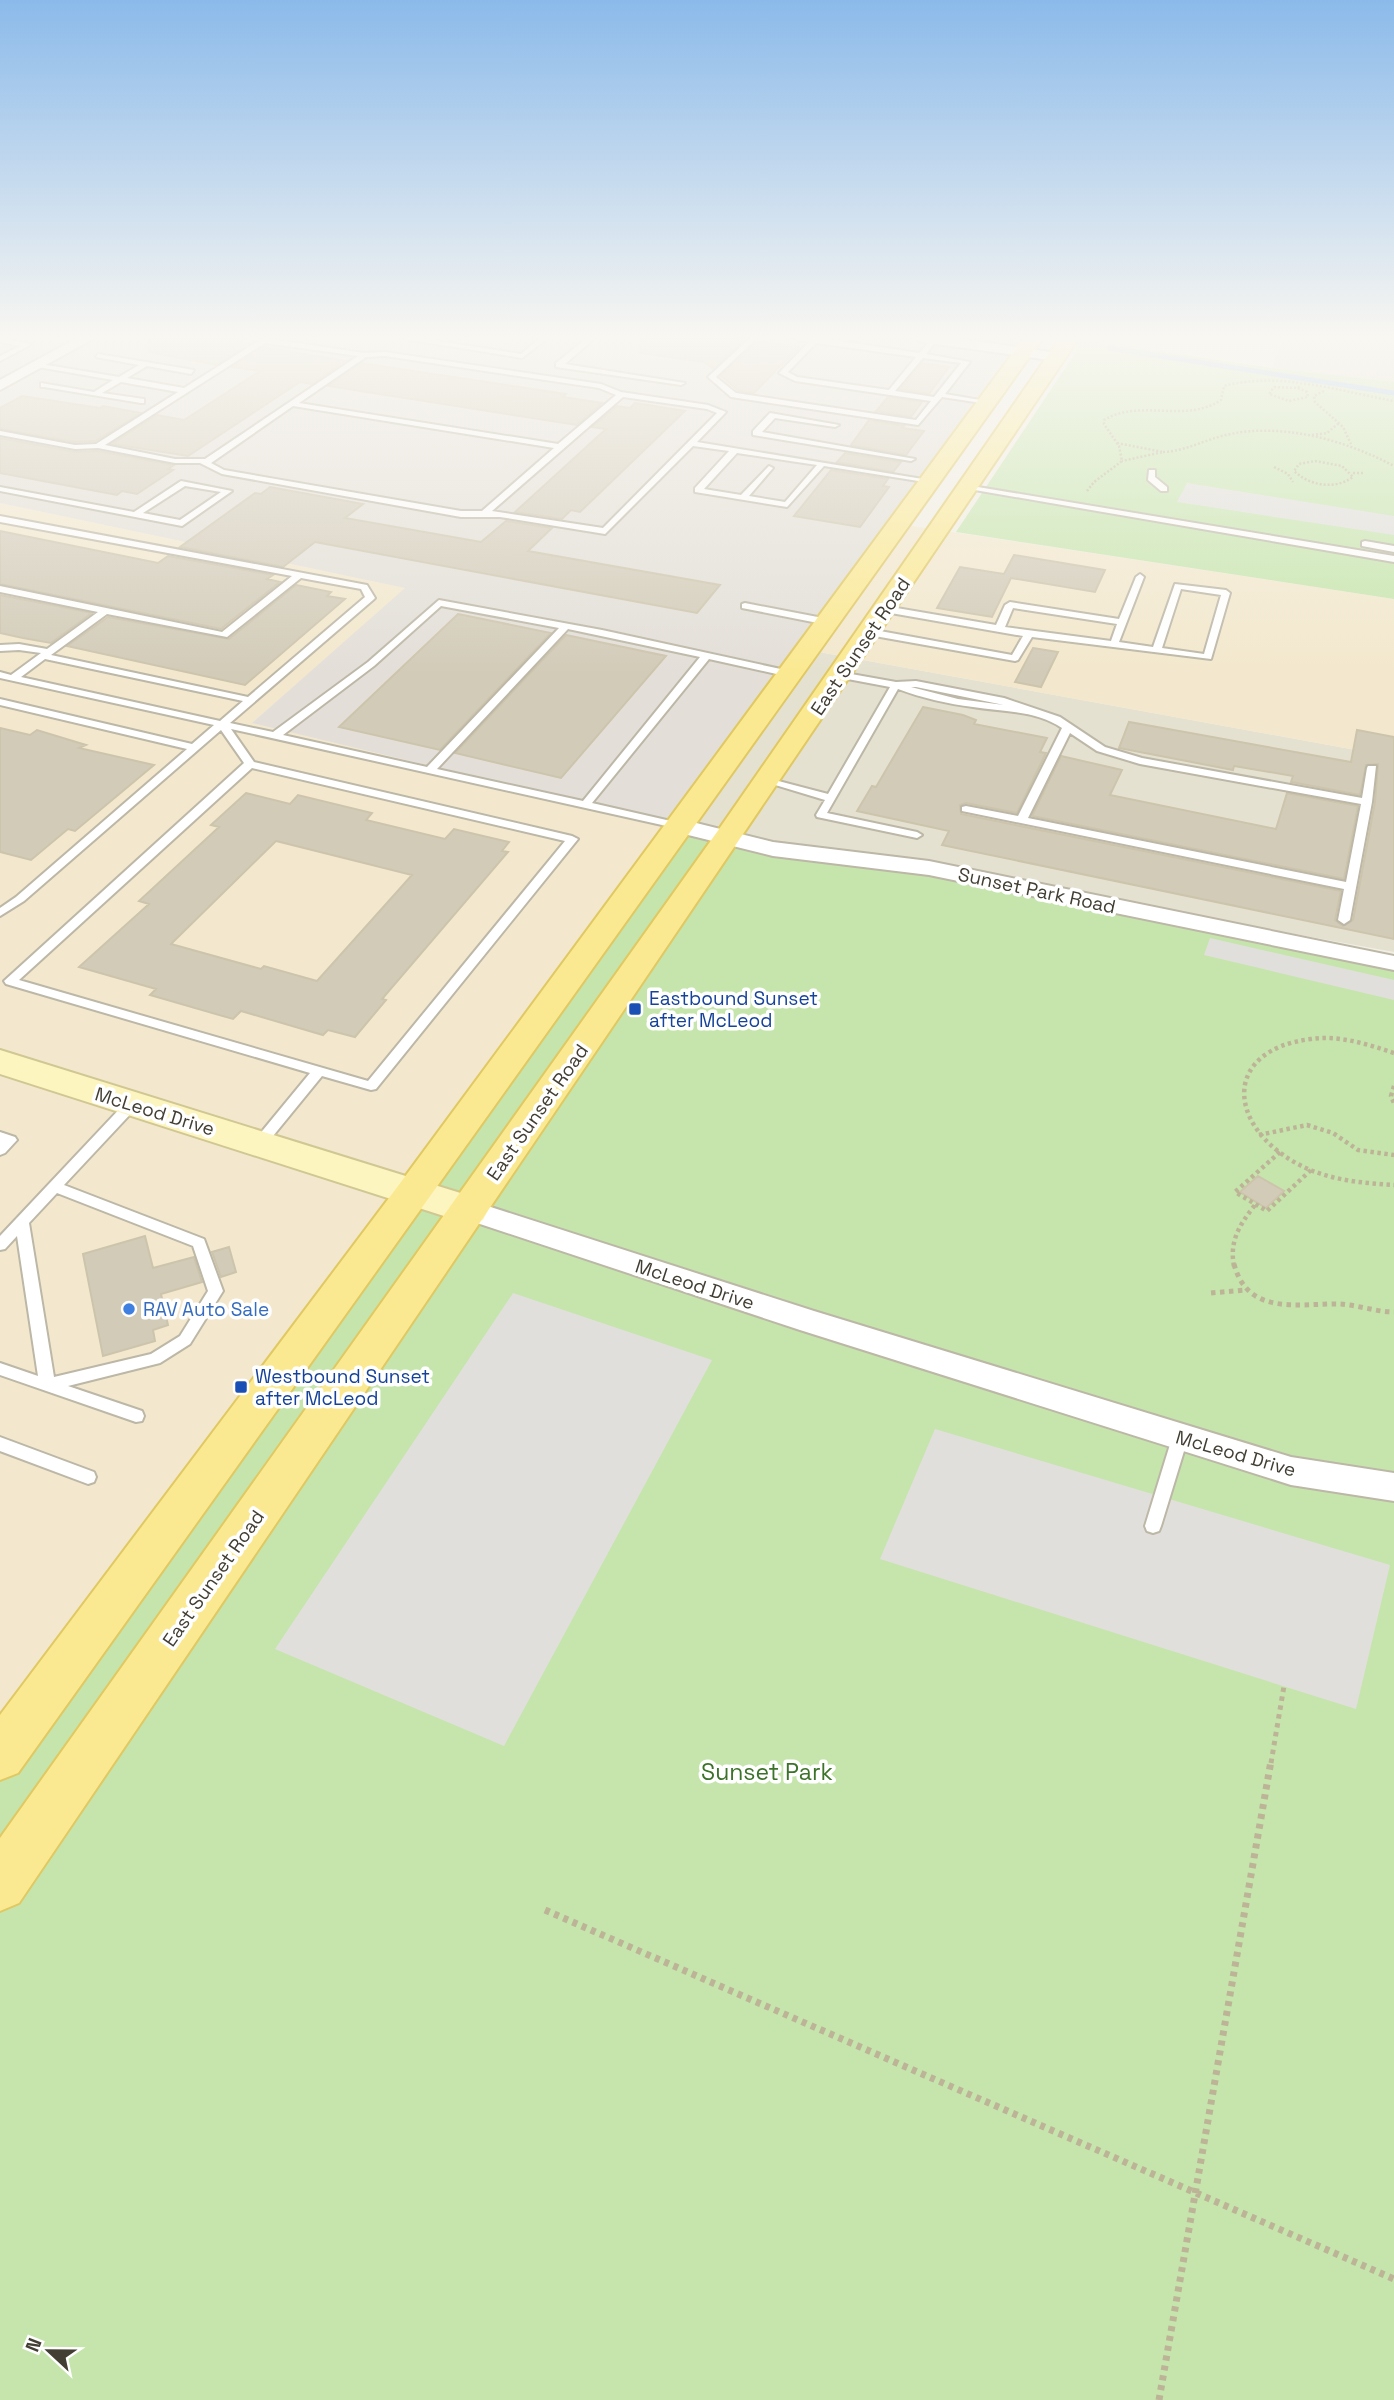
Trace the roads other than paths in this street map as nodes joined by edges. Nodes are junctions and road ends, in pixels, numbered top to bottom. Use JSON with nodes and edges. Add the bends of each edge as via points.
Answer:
{"nodes":[{"id":1,"x":120,"y":450,"type":"edge"},
{"id":2,"x":224,"y":450,"type":"edge"},
{"id":3,"x":558,"y":450,"type":"edge"},
{"id":4,"x":684,"y":450,"type":"edge"},
{"id":5,"x":736,"y":450,"type":"joint"},
{"id":6,"x":813,"y":450,"type":"edge"},
{"id":7,"x":858,"y":450,"type":"edge"},
{"id":8,"x":953,"y":450,"type":"edge"},
{"id":9,"x":994,"y":450,"type":"edge"},
{"id":10,"x":911,"y":458,"type":"dead end"},
{"id":11,"x":803,"y":461,"type":"junction"},
{"id":12,"x":205,"y":463,"type":"junction"},
{"id":13,"x":822,"y":464,"type":"junction"},
{"id":14,"x":769,"y":468,"type":"dead end"},
{"id":15,"x":1152,"y":472,"type":"dead end"},
{"id":16,"x":1166,"y":476,"type":"dead end"},
{"id":17,"x":931,"y":481,"type":"junction"},
{"id":18,"x":969,"y":486,"type":"junction"},
{"id":19,"x":0,"y":489,"type":"edge"},
{"id":20,"x":743,"y":498,"type":"junction"},
{"id":21,"x":1052,"y":500,"type":"junction"},
{"id":22,"x":136,"y":514,"type":"junction"},
{"id":23,"x":484,"y":514,"type":"junction"},
{"id":24,"x":0,"y":519,"type":"edge"},
{"id":25,"x":1394,"y":549,"type":"edge"},
{"id":26,"x":1394,"y":559,"type":"edge"},
{"id":27,"x":299,"y":575,"type":"junction"},
{"id":28,"x":1140,"y":577,"type":"dead end"},
{"id":29,"x":0,"y":589,"type":"edge"},
{"id":30,"x":745,"y":606,"type":"dead end"},
{"id":31,"x":885,"y":609,"type":"junction"},
{"id":32,"x":105,"y":611,"type":"junction"},
{"id":33,"x":828,"y":622,"type":"junction"},
{"id":34,"x":1122,"y":622,"type":"junction"},
{"id":35,"x":566,"y":626,"type":"junction"},
{"id":36,"x":999,"y":629,"type":"junction"},
{"id":37,"x":869,"y":632,"type":"junction"},
{"id":38,"x":1029,"y":634,"type":"junction"},
{"id":39,"x":1114,"y":644,"type":"junction"},
{"id":40,"x":0,"y":648,"type":"edge"},
{"id":41,"x":1157,"y":650,"type":"junction"},
{"id":42,"x":47,"y":654,"type":"junction"},
{"id":43,"x":706,"y":656,"type":"junction"},
{"id":44,"x":790,"y":674,"type":"junction"},
{"id":45,"x":0,"y":675,"type":"edge"},
{"id":46,"x":840,"y":675,"type":"junction"},
{"id":47,"x":13,"y":678,"type":"junction"},
{"id":48,"x":896,"y":685,"type":"junction"},
{"id":49,"x":250,"y":700,"type":"junction"},
{"id":50,"x":0,"y":702,"type":"edge"},
{"id":51,"x":222,"y":724,"type":"junction"},
{"id":52,"x":1067,"y":728,"type":"junction"},
{"id":53,"x":275,"y":736,"type":"junction"},
{"id":54,"x":194,"y":748,"type":"junction"},
{"id":55,"x":250,"y":764,"type":"junction"},
{"id":56,"x":1372,"y":768,"type":"dead end"},
{"id":57,"x":430,"y":770,"type":"junction"},
{"id":58,"x":767,"y":782,"type":"junction"},
{"id":59,"x":831,"y":798,"type":"junction"},
{"id":60,"x":1367,"y":802,"type":"junction"},
{"id":61,"x":585,"y":805,"type":"junction"},
{"id":62,"x":967,"y":809,"type":"dead end"},
{"id":63,"x":1022,"y":820,"type":"junction"},
{"id":64,"x":680,"y":826,"type":"junction"},
{"id":65,"x":917,"y":835,"type":"dead end"},
{"id":66,"x":728,"y":838,"type":"junction"},
{"id":67,"x":1349,"y":886,"type":"junction"},
{"id":68,"x":0,"y":913,"type":"edge"},
{"id":69,"x":1344,"y":920,"type":"dead end"},
{"id":70,"x":1394,"y":963,"type":"edge"},
{"id":71,"x":5,"y":979,"type":"edge"},
{"id":72,"x":0,"y":1062,"type":"edge"},
{"id":73,"x":319,"y":1071,"type":"junction"},
{"id":74,"x":132,"y":1104,"type":"junction"},
{"id":75,"x":259,"y":1144,"type":"junction"},
{"id":76,"x":55,"y":1187,"type":"junction"},
{"id":77,"x":415,"y":1192,"type":"junction"},
{"id":78,"x":469,"y":1210,"type":"junction"},
{"id":79,"x":22,"y":1221,"type":"junction"},
{"id":80,"x":0,"y":1245,"type":"edge"},
{"id":81,"x":0,"y":1369,"type":"edge"},
{"id":82,"x":47,"y":1385,"type":"junction"},
{"id":83,"x":136,"y":1416,"type":"dead end"},
{"id":84,"x":1180,"y":1438,"type":"junction"},
{"id":85,"x":0,"y":1444,"type":"edge"},
{"id":86,"x":88,"y":1477,"type":"dead end"},
{"id":87,"x":1394,"y":1487,"type":"edge"},
{"id":88,"x":1153,"y":1526,"type":"dead end"},
{"id":89,"x":0,"y":1756,"type":"edge"},
{"id":90,"x":0,"y":1884,"type":"edge"}],
"edges":[{"from":1,"to":12,"type":"lane"},
{"from":2,"to":12,"type":"lane"},
{"from":3,"to":23,"type":"lane"},
{"from":4,"to":23,"type":"lane","via":[[605,531]]},
{"from":5,"to":11,"type":"lane"},
{"from":5,"to":20,"type":"lane","via":[[698,490]]},
{"from":6,"to":11,"type":"lane"},
{"from":7,"to":10,"type":"lane"},
{"from":8,"to":17,"type":"main road","name":"East Sunset Road"},
{"from":9,"to":18,"type":"main road","name":"East Sunset Road"},
{"from":11,"to":13,"type":"lane"},
{"from":12,"to":23,"type":"lane","via":[[222,472],[461,514]]},
{"from":13,"to":17,"type":"lane"},
{"from":13,"to":20,"type":"lane","via":[[787,505]]},
{"from":14,"to":20,"type":"lane"},
{"from":15,"to":16,"type":"lane","via":[[1164,489]]},
{"from":17,"to":18,"type":"main road"},
{"from":17,"to":33,"type":"main road","name":"East Sunset Road"},
{"from":18,"to":21,"type":"lane"},
{"from":18,"to":31,"type":"main road","name":"East Sunset Road"},
{"from":19,"to":22,"type":"lane"},
{"from":21,"to":25,"type":"lane","via":[[1079,498]]},
{"from":21,"to":26,"type":"lane"},
{"from":22,"to":22,"type":"lane","via":[[182,523],[228,491],[184,483]]},
{"from":24,"to":27,"type":"lane"},
{"from":27,"to":32,"type":"lane","via":[[224,635]]},
{"from":27,"to":49,"type":"lane","via":[[364,587],[370,598]]},
{"from":28,"to":34,"type":"lane"},
{"from":29,"to":32,"type":"lane"},
{"from":30,"to":33,"type":"lane"},
{"from":31,"to":36,"type":"lane"},
{"from":31,"to":37,"type":"main road","name":"East Sunset Road"},
{"from":32,"to":42,"type":"lane"},
{"from":33,"to":44,"type":"main road","name":"East Sunset Road"},
{"from":34,"to":36,"type":"lane","via":[[1010,605]]},
{"from":34,"to":39,"type":"lane"},
{"from":35,"to":43,"type":"lane"},
{"from":35,"to":53,"type":"lane","via":[[439,603],[371,664]]},
{"from":35,"to":57,"type":"lane"},
{"from":36,"to":38,"type":"lane"},
{"from":37,"to":38,"type":"lane","via":[[1015,658]]},
{"from":37,"to":46,"type":"main road","name":"East Sunset Road"},
{"from":38,"to":39,"type":"lane"},
{"from":39,"to":41,"type":"lane"},
{"from":40,"to":42,"type":"lane"},
{"from":41,"to":41,"type":"lane","via":[[1208,657],[1226,593],[1178,586]]},
{"from":42,"to":47,"type":"lane"},
{"from":42,"to":49,"type":"lane"},
{"from":43,"to":44,"type":"lane"},
{"from":43,"to":61,"type":"lane"},
{"from":44,"to":64,"type":"main road","name":"East Sunset Road"},
{"from":45,"to":47,"type":"lane"},
{"from":46,"to":48,"type":"lane"},
{"from":46,"to":58,"type":"main road","name":"East Sunset Road"},
{"from":47,"to":51,"type":"lane"},
{"from":48,"to":52,"type":"lane","via":[[1022,709],[1056,719]]},
{"from":48,"to":59,"type":"lane"},
{"from":49,"to":51,"type":"lane"},
{"from":50,"to":54,"type":"lane"},
{"from":51,"to":53,"type":"lane"},
{"from":51,"to":54,"type":"lane"},
{"from":51,"to":55,"type":"lane"},
{"from":52,"to":60,"type":"lane","via":[[1101,749],[1140,761]]},
{"from":52,"to":63,"type":"lane"},
{"from":53,"to":57,"type":"lane"},
{"from":54,"to":68,"type":"lane"},
{"from":55,"to":71,"type":"lane"},
{"from":55,"to":73,"type":"lane","via":[[572,839],[371,1086]]},
{"from":56,"to":60,"type":"lane"},
{"from":57,"to":61,"type":"lane"},
{"from":58,"to":59,"type":"lane"},
{"from":58,"to":66,"type":"main road","name":"East Sunset Road"},
{"from":59,"to":65,"type":"lane","via":[[821,815]]},
{"from":60,"to":67,"type":"lane"},
{"from":61,"to":64,"type":"lane"},
{"from":62,"to":63,"type":"lane"},
{"from":63,"to":67,"type":"lane"},
{"from":64,"to":66,"type":"street","name":"Sunset Park Road"},
{"from":64,"to":77,"type":"main road","name":"East Sunset Road"},
{"from":66,"to":70,"type":"street","name":"Sunset Park Road","via":[[772,849],[929,868]]},
{"from":66,"to":78,"type":"main road","name":"East Sunset Road"},
{"from":67,"to":69,"type":"lane"},
{"from":71,"to":73,"type":"lane"},
{"from":72,"to":74,"type":"street","name":"McLeod Drive"},
{"from":73,"to":75,"type":"lane"},
{"from":74,"to":75,"type":"street","name":"McLeod Drive"},
{"from":74,"to":76,"type":"lane"},
{"from":75,"to":77,"type":"street","name":"McLeod Drive"},
{"from":76,"to":79,"type":"lane"},
{"from":76,"to":82,"type":"lane","via":[[199,1242],[216,1291],[185,1339],[155,1359]]},
{"from":77,"to":78,"type":"street","name":"McLeod Drive"},
{"from":77,"to":89,"type":"main road","name":"East Sunset Road"},
{"from":78,"to":84,"type":"street","name":"McLeod Drive"},
{"from":78,"to":90,"type":"main road","name":"East Sunset Road"},
{"from":79,"to":80,"type":"lane"},
{"from":79,"to":82,"type":"lane"},
{"from":81,"to":82,"type":"lane"},
{"from":82,"to":83,"type":"lane"},
{"from":84,"to":87,"type":"street","name":"McLeod Drive","via":[[1291,1471]]},
{"from":84,"to":88,"type":"lane"},
{"from":85,"to":86,"type":"lane"}]}
